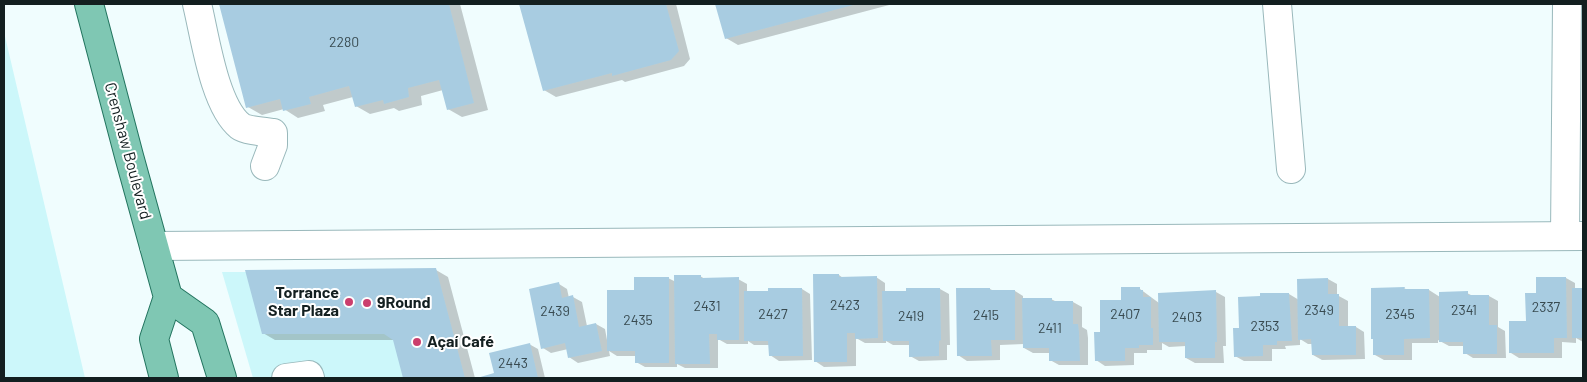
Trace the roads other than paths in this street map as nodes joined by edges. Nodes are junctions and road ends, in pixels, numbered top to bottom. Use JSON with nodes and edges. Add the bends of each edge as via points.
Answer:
{"nodes":[{"id":1,"x":89,"y":4,"type":"edge"},
{"id":2,"x":198,"y":4,"type":"edge"},
{"id":3,"x":1278,"y":4,"type":"edge"},
{"id":4,"x":1567,"y":4,"type":"edge"},
{"id":5,"x":265,"y":166,"type":"dead end"},
{"id":6,"x":1291,"y":168,"type":"dead end"},
{"id":7,"x":1574,"y":236,"type":"edge"},
{"id":8,"x":154,"y":246,"type":"junction"},
{"id":9,"x":168,"y":297,"type":"junction"},
{"id":10,"x":164,"y":378,"type":"edge"},
{"id":11,"x":222,"y":378,"type":"edge"},
{"id":12,"x":286,"y":378,"type":"edge"},
{"id":13,"x":310,"y":378,"type":"edge"}],
"edges":[{"from":1,"to":8,"type":"main road","name":"Crenshaw Boulevard"},
{"from":2,"to":5,"type":"lane","via":[[218,93],[226,110],[241,127],[273,133]]},
{"from":3,"to":6,"type":"lane"},
{"from":4,"to":7,"type":"lane"},
{"from":7,"to":8,"type":"lane"},
{"from":8,"to":9,"type":"main road","name":"Crenshaw Boulevard"},
{"from":9,"to":10,"type":"main road","via":[[154,339]]},
{"from":9,"to":11,"type":"main road","via":[[205,323]]},
{"from":12,"to":13,"type":"lane","via":[[309,375]]}]}
